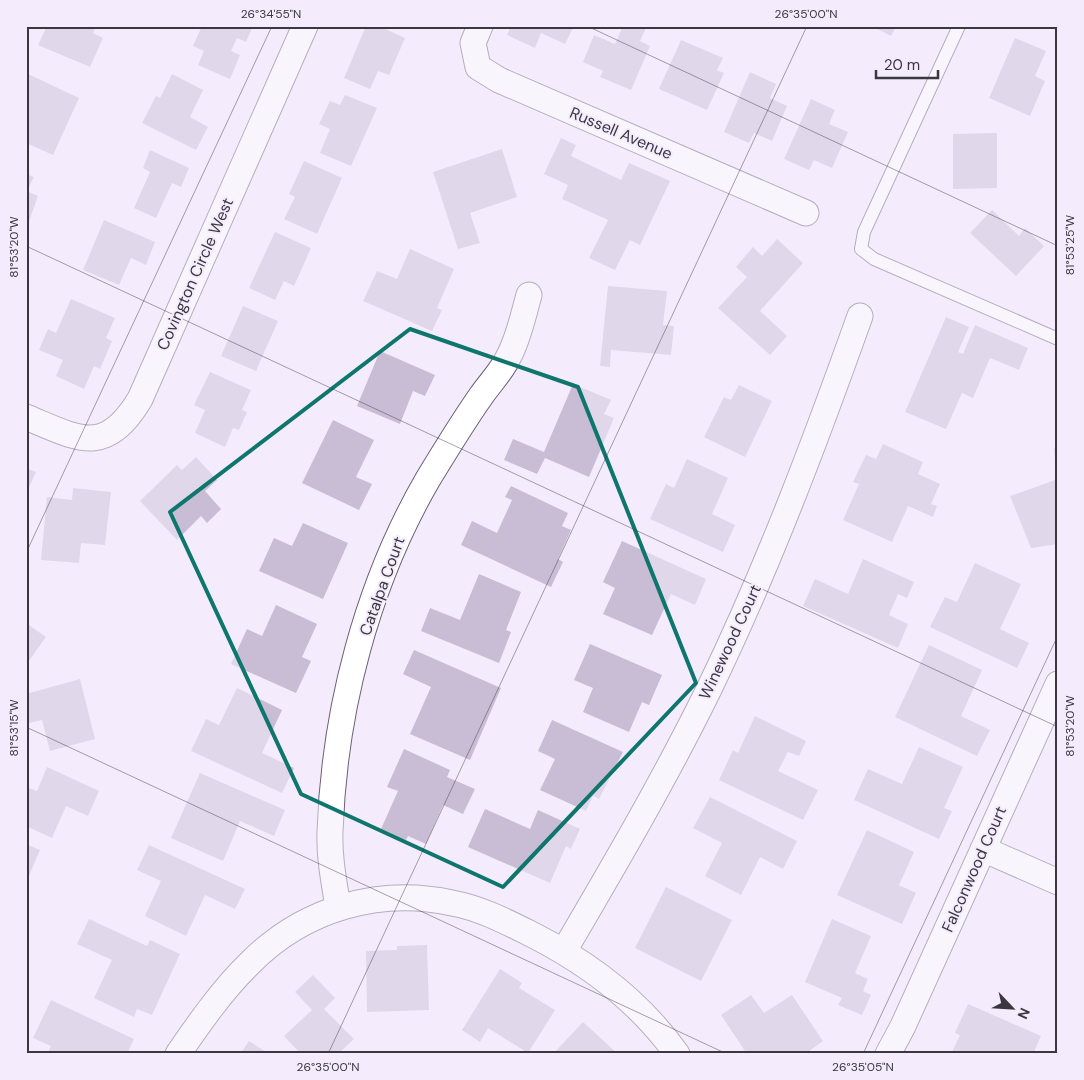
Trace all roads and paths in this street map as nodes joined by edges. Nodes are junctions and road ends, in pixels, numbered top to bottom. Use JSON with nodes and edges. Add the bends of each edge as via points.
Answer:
{"nodes":[{"id":1,"x":305,"y":26,"type":"edge"},
{"id":2,"x":480,"y":26,"type":"edge"},
{"id":3,"x":959,"y":26,"type":"edge"},
{"id":4,"x":806,"y":213,"type":"dead end"},
{"id":5,"x":529,"y":295,"type":"dead end"},
{"id":6,"x":860,"y":316,"type":"dead end"},
{"id":7,"x":1058,"y":339,"type":"edge"},
{"id":8,"x":26,"y":417,"type":"edge"},
{"id":9,"x":1058,"y":684,"type":"edge"},
{"id":10,"x":984,"y":849,"type":"junction"},
{"id":11,"x":1058,"y":882,"type":"edge"},
{"id":12,"x":338,"y":907,"type":"junction"},
{"id":13,"x":564,"y":951,"type":"junction"},
{"id":14,"x":178,"y":1054,"type":"edge"},
{"id":15,"x":677,"y":1054,"type":"edge"},
{"id":16,"x":888,"y":1054,"type":"edge"}],
"edges":[{"from":1,"to":8,"type":"street","name":"Covington Circle West","via":[[140,399],[127,420],[107,436],[83,438]]},
{"from":2,"to":4,"type":"street","name":"Russell Avenue","via":[[473,43],[478,67],[499,80]]},
{"from":3,"to":7,"type":"lane","via":[[864,232],[861,249],[874,258]]},
{"from":5,"to":12,"type":"street","name":"Catalpa Court","via":[[508,357],[452,439],[412,507],[372,606],[352,673],[334,775],[330,841]]},
{"from":6,"to":13,"type":"street","name":"Winewood Court","via":[[789,507],[710,686],[654,795]]},
{"from":9,"to":10,"type":"street","name":"Falconwood Court"},
{"from":10,"to":11,"type":"street"},
{"from":10,"to":16,"type":"street","name":"Falconwood Court"},
{"from":12,"to":13,"type":"street","via":[[405,897],[454,903],[519,928]]},
{"from":12,"to":14,"type":"street","via":[[292,930],[250,962]]},
{"from":13,"to":15,"type":"street","via":[[594,970],[633,1004]]}]}
